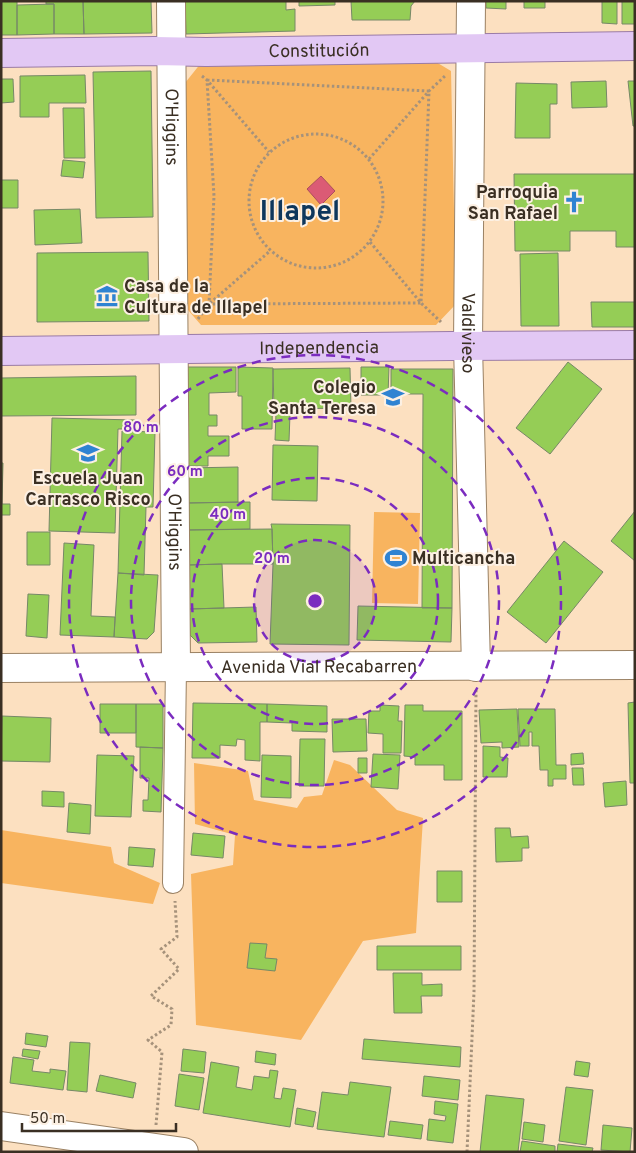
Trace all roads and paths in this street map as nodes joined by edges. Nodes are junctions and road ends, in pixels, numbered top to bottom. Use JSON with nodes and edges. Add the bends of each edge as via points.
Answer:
{"nodes":[{"id":1,"x":171,"y":1,"type":"edge"},
{"id":2,"x":471,"y":1,"type":"edge"},
{"id":3,"x":635,"y":46,"type":"edge"},
{"id":4,"x":470,"y":48,"type":"junction"},
{"id":5,"x":171,"y":51,"type":"junction"},
{"id":6,"x":1,"y":53,"type":"edge"},
{"id":7,"x":200,"y":74,"type":"dead end"},
{"id":8,"x":207,"y":80,"type":"junction"},
{"id":9,"x":429,"y":91,"type":"junction"},
{"id":10,"x":269,"y":152,"type":"junction"},
{"id":11,"x":368,"y":159,"type":"junction"},
{"id":12,"x":370,"y":242,"type":"junction"},
{"id":13,"x":270,"y":251,"type":"junction"},
{"id":14,"x":421,"y":303,"type":"junction"},
{"id":15,"x":209,"y":304,"type":"junction"},
{"id":16,"x":198,"y":319,"type":"dead end"},
{"id":17,"x":635,"y":345,"type":"edge"},
{"id":18,"x":468,"y":346,"type":"junction"},
{"id":19,"x":174,"y":349,"type":"junction"},
{"id":20,"x":1,"y":351,"type":"edge"},
{"id":21,"x":635,"y":665,"type":"edge"},
{"id":22,"x":476,"y":666,"type":"junction"},
{"id":23,"x":176,"y":667,"type":"junction"},
{"id":24,"x":1,"y":668,"type":"edge"},
{"id":25,"x":174,"y":883,"type":"joint"},
{"id":26,"x":1,"y":1126,"type":"edge"},
{"id":27,"x":154,"y":1148,"type":"junction"},
{"id":28,"x":184,"y":1152,"type":"edge"},
{"id":29,"x":467,"y":1152,"type":"edge"}],
"edges":[{"from":1,"to":5,"type":"street","name":"O'Higgins"},
{"from":2,"to":4,"type":"street","name":"Valdivieso"},
{"from":3,"to":4,"type":"main road","name":"Constitución"},
{"from":4,"to":5,"type":"main road","name":"Constitución"},
{"from":4,"to":9,"type":"path"},
{"from":4,"to":18,"type":"street","name":"Valdivieso"},
{"from":5,"to":6,"type":"main road","name":"Constitución"},
{"from":5,"to":19,"type":"street","name":"O'Higgins"},
{"from":7,"to":8,"type":"path"},
{"from":8,"to":9,"type":"path"},
{"from":8,"to":10,"type":"path"},
{"from":8,"to":15,"type":"path","via":[[214,196]]},
{"from":9,"to":11,"type":"path"},
{"from":9,"to":14,"type":"path"},
{"from":10,"to":11,"type":"path","via":[[288,139],[324,134],[352,144]]},
{"from":10,"to":13,"type":"path","via":[[253,176],[249,213],[256,234]]},
{"from":11,"to":12,"type":"path","via":[[380,178],[384,200],[381,222]]},
{"from":12,"to":13,"type":"path","via":[[354,258],[333,267],[311,269],[289,263]]},
{"from":12,"to":14,"type":"path"},
{"from":13,"to":15,"type":"path"},
{"from":14,"to":15,"type":"path"},
{"from":14,"to":18,"type":"path"},
{"from":15,"to":16,"type":"path"},
{"from":17,"to":18,"type":"main road","name":"Independencia"},
{"from":18,"to":19,"type":"main road","name":"Independencia"},
{"from":18,"to":22,"type":"street","name":"Valdivieso"},
{"from":19,"to":20,"type":"main road","name":"Independencia"},
{"from":19,"to":23,"type":"street","name":"O'Higgins"},
{"from":21,"to":22,"type":"street","name":"Avenida Vial Recabarren"},
{"from":22,"to":23,"type":"street","name":"Avenida Vial Recabarren"},
{"from":22,"to":29,"type":"path","via":[[474,992]]},
{"from":23,"to":24,"type":"street","name":"Avenida Vial Recabarren"},
{"from":23,"to":25,"type":"street","name":"O'Higgins"},
{"from":25,"to":27,"type":"path","via":[[177,938],[161,949],[179,968],[151,996],[172,1009],[171,1025],[148,1040],[162,1052]]},
{"from":26,"to":27,"type":"street"},
{"from":27,"to":28,"type":"street"}]}
